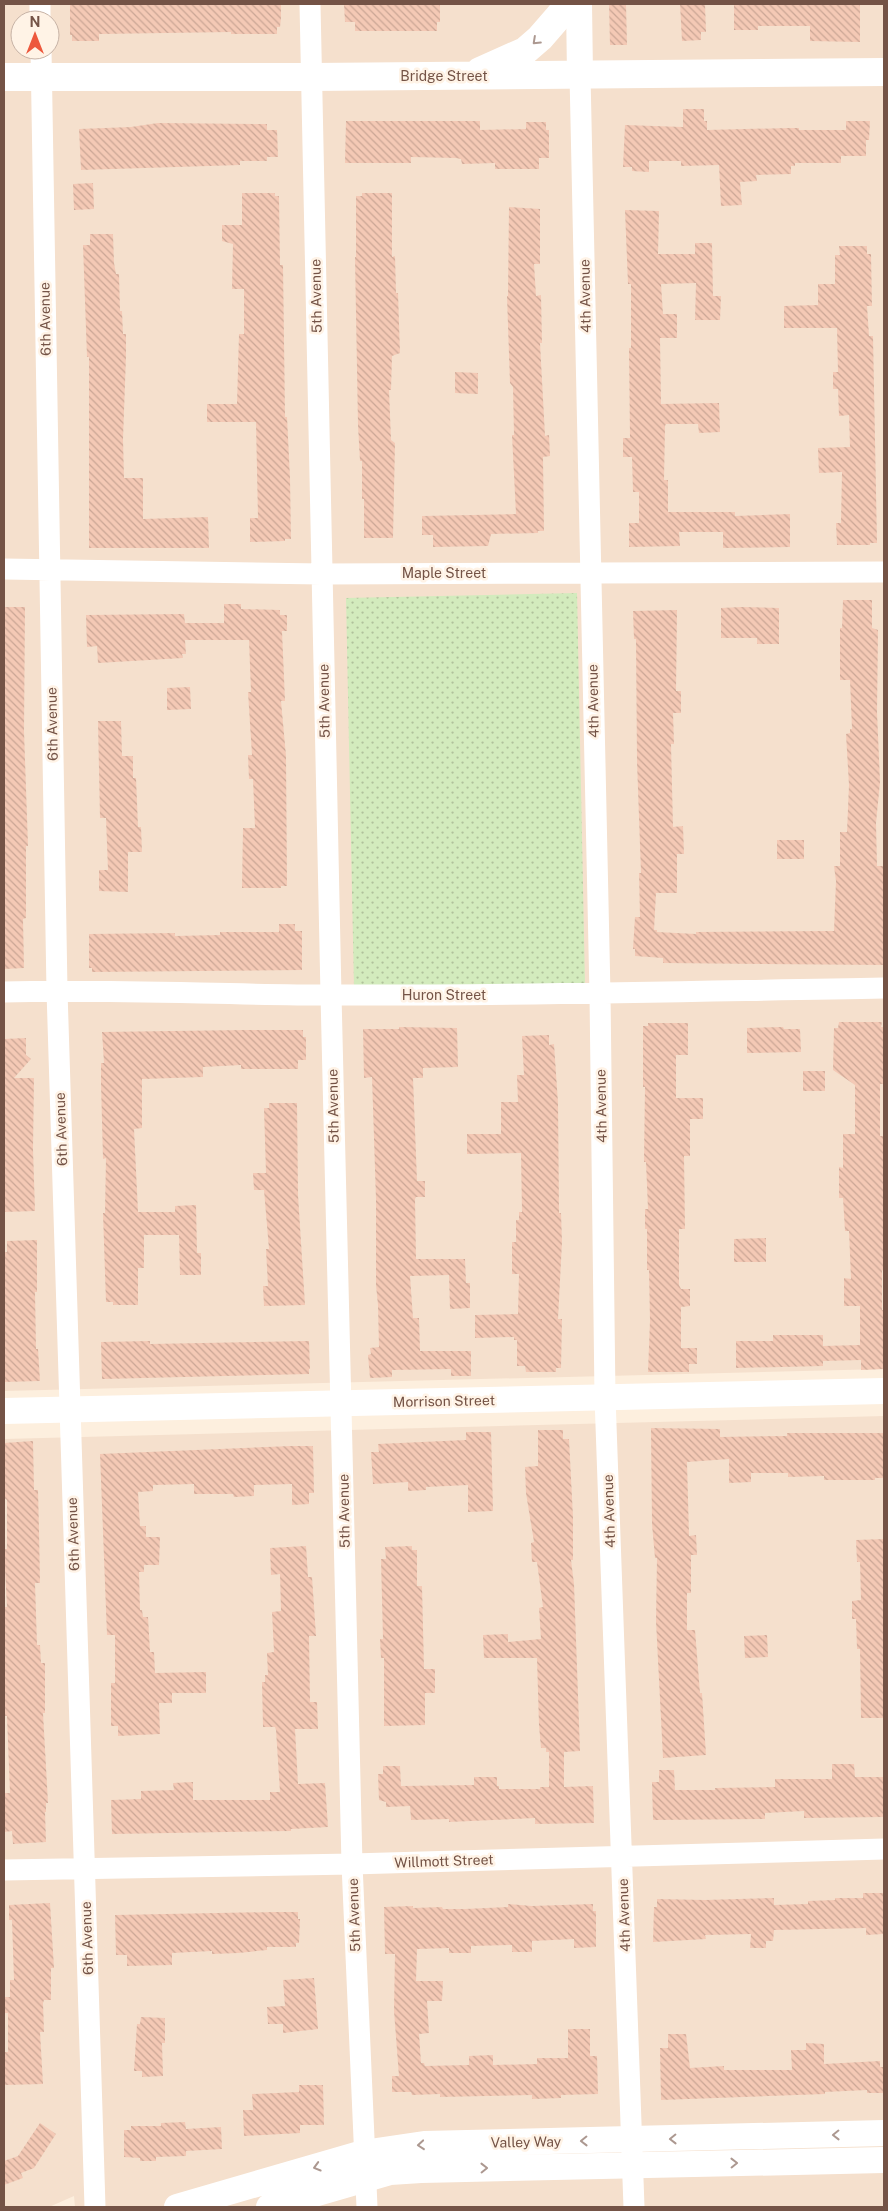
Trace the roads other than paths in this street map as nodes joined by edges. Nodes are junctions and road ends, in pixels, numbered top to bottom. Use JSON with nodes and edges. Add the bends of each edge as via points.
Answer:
{"nodes":[{"id":1,"x":310,"y":4,"type":"edge"},
{"id":2,"x":567,"y":4,"type":"edge"},
{"id":3,"x":579,"y":4,"type":"edge"},
{"id":4,"x":41,"y":60,"type":"edge"},
{"id":5,"x":884,"y":72,"type":"edge"},
{"id":6,"x":580,"y":75,"type":"junction"},
{"id":7,"x":466,"y":76,"type":"junction"},
{"id":8,"x":4,"y":77,"type":"edge"},
{"id":9,"x":41,"y":77,"type":"junction"},
{"id":10,"x":312,"y":77,"type":"junction"},
{"id":11,"x":4,"y":569,"type":"edge"},
{"id":12,"x":49,"y":570,"type":"junction"},
{"id":13,"x":884,"y":572,"type":"edge"},
{"id":14,"x":591,"y":573,"type":"junction"},
{"id":15,"x":322,"y":574,"type":"junction"},
{"id":16,"x":884,"y":988,"type":"edge"},
{"id":17,"x":57,"y":991,"type":"junction"},
{"id":18,"x":4,"y":992,"type":"edge"},
{"id":19,"x":600,"y":994,"type":"junction"},
{"id":20,"x":330,"y":996,"type":"junction"},
{"id":21,"x":884,"y":1391,"type":"edge"},
{"id":22,"x":605,"y":1397,"type":"junction"},
{"id":23,"x":341,"y":1403,"type":"junction"},
{"id":24,"x":70,"y":1409,"type":"junction"},
{"id":25,"x":4,"y":1411,"type":"edge"},
{"id":26,"x":884,"y":1849,"type":"edge"},
{"id":27,"x":622,"y":1857,"type":"junction"},
{"id":28,"x":352,"y":1864,"type":"junction"},
{"id":29,"x":85,"y":1869,"type":"junction"},
{"id":30,"x":4,"y":1870,"type":"edge"},
{"id":31,"x":884,"y":2133,"type":"edge"},
{"id":32,"x":632,"y":2140,"type":"junction"},
{"id":33,"x":363,"y":2153,"type":"junction"},
{"id":34,"x":884,"y":2160,"type":"edge"},
{"id":35,"x":633,"y":2166,"type":"junction"},
{"id":36,"x":366,"y":2179,"type":"junction"},
{"id":37,"x":95,"y":2207,"type":"edge"},
{"id":38,"x":177,"y":2207,"type":"edge"},
{"id":39,"x":269,"y":2207,"type":"edge"},
{"id":40,"x":367,"y":2207,"type":"edge"},
{"id":41,"x":634,"y":2207,"type":"edge"}],
"edges":[{"from":1,"to":10,"type":"street","name":"5th Avenue"},
{"from":2,"to":7,"type":"main road","one_way":true,"via":[[540,38],[525,51]]},
{"from":3,"to":6,"type":"street","name":"4th Avenue"},
{"from":4,"to":9,"type":"street","name":"6th Avenue"},
{"from":5,"to":6,"type":"main road","name":"Bridge Street"},
{"from":6,"to":7,"type":"main road","name":"Bridge Street"},
{"from":6,"to":14,"type":"street","name":"4th Avenue"},
{"from":7,"to":10,"type":"main road","name":"Bridge Street"},
{"from":8,"to":9,"type":"main road","name":"Bridge Street"},
{"from":9,"to":10,"type":"main road","name":"Bridge Street"},
{"from":9,"to":12,"type":"street","name":"6th Avenue"},
{"from":10,"to":15,"type":"street","name":"5th Avenue"},
{"from":11,"to":12,"type":"street","name":"Maple Street"},
{"from":12,"to":15,"type":"street","name":"Maple Street"},
{"from":12,"to":17,"type":"street","name":"6th Avenue"},
{"from":13,"to":14,"type":"street","name":"Maple Street"},
{"from":14,"to":15,"type":"street","name":"Maple Street"},
{"from":14,"to":19,"type":"street","name":"4th Avenue"},
{"from":15,"to":20,"type":"street","name":"5th Avenue"},
{"from":16,"to":19,"type":"street","name":"Huron Street"},
{"from":17,"to":18,"type":"street","name":"Huron Street"},
{"from":17,"to":20,"type":"street","name":"Huron Street"},
{"from":17,"to":24,"type":"street","name":"6th Avenue"},
{"from":19,"to":20,"type":"street","name":"Huron Street"},
{"from":19,"to":22,"type":"street","name":"4th Avenue"},
{"from":20,"to":23,"type":"street","name":"5th Avenue"},
{"from":21,"to":22,"type":"street","name":"Morrison Street"},
{"from":22,"to":23,"type":"street","name":"Morrison Street"},
{"from":22,"to":27,"type":"street","name":"4th Avenue"},
{"from":23,"to":24,"type":"street","name":"Morrison Street"},
{"from":23,"to":28,"type":"street","name":"5th Avenue"},
{"from":24,"to":25,"type":"street","name":"Morrison Street"},
{"from":24,"to":29,"type":"street","name":"6th Avenue"},
{"from":26,"to":27,"type":"street","name":"Willmott Street"},
{"from":27,"to":28,"type":"street","name":"Willmott Street"},
{"from":27,"to":32,"type":"street","name":"4th Avenue"},
{"from":28,"to":29,"type":"street","name":"Willmott Street"},
{"from":28,"to":33,"type":"street","name":"5th Avenue"},
{"from":29,"to":30,"type":"street","name":"Willmott Street"},
{"from":29,"to":37,"type":"street","name":"6th Avenue"},
{"from":31,"to":32,"type":"street","name":"Valley Way","one_way":true},
{"from":32,"to":33,"type":"street","name":"Valley Way","one_way":true,"via":[[424,2144]]},
{"from":32,"to":35,"type":"street","name":"4th Avenue"},
{"from":33,"to":36,"type":"street","name":"5th Avenue"},
{"from":33,"to":38,"type":"street","name":"Valley Way","one_way":true},
{"from":35,"to":34,"type":"street","name":"Valley Way","one_way":true},
{"from":36,"to":35,"type":"street","name":"Valley Way","one_way":true,"via":[[390,2172],[421,2170]]},
{"from":35,"to":41,"type":"street","name":"4th Avenue"},
{"from":36,"to":39,"type":"street","name":"Valley Way"},
{"from":36,"to":40,"type":"street","name":"5th Avenue"}]}
